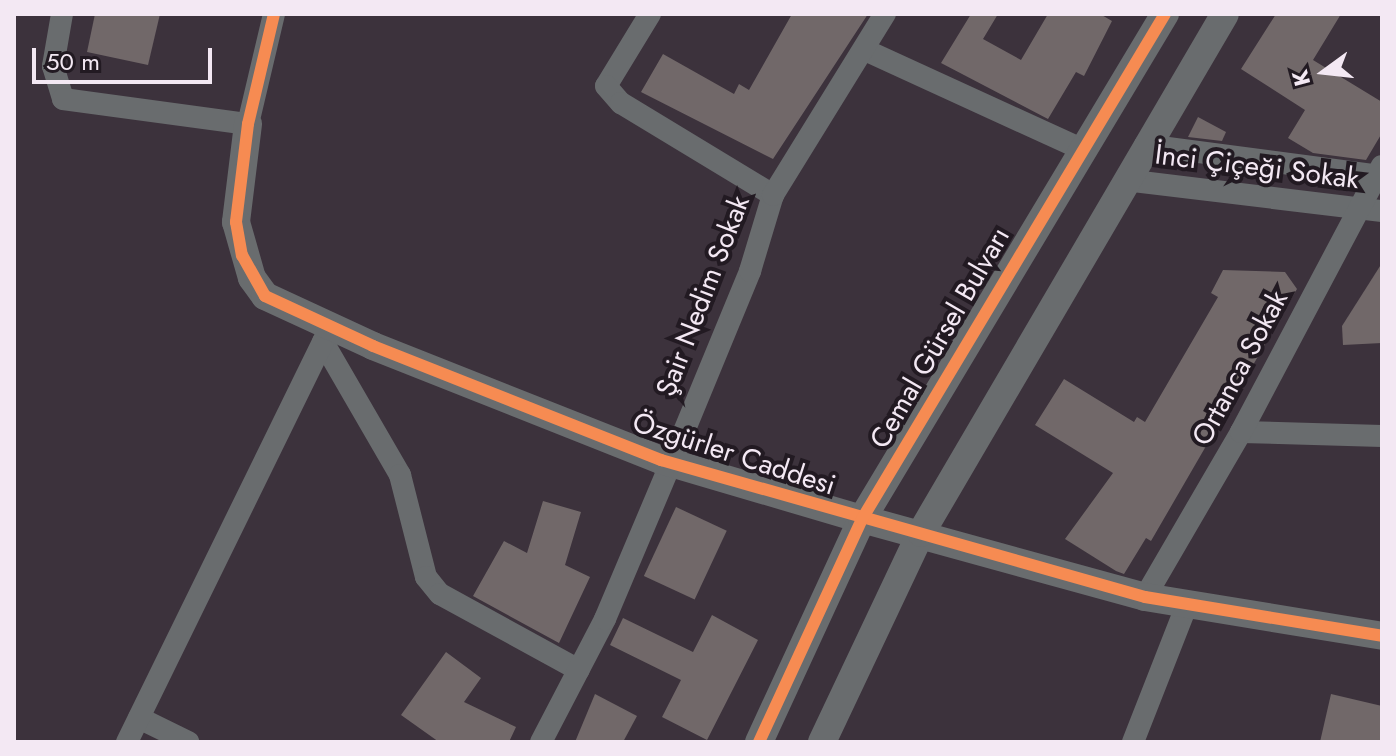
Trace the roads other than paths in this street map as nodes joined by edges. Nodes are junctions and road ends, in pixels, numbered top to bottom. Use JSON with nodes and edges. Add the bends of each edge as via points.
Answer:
{"nodes":[{"id":1,"x":62,"y":14,"type":"edge"},
{"id":2,"x":274,"y":14,"type":"edge"},
{"id":3,"x":650,"y":14,"type":"edge"},
{"id":4,"x":885,"y":14,"type":"edge"},
{"id":5,"x":1165,"y":14,"type":"edge"},
{"id":6,"x":1225,"y":14,"type":"edge"},
{"id":7,"x":865,"y":50,"type":"junction"},
{"id":8,"x":248,"y":124,"type":"junction"},
{"id":9,"x":1145,"y":145,"type":"junction"},
{"id":10,"x":1079,"y":148,"type":"junction"},
{"id":11,"x":1380,"y":173,"type":"edge"},
{"id":12,"x":1125,"y":180,"type":"junction"},
{"id":13,"x":773,"y":195,"type":"junction"},
{"id":14,"x":1382,"y":211,"type":"edge"},
{"id":15,"x":1357,"y":212,"type":"junction"},
{"id":16,"x":327,"y":334,"type":"junction"},
{"id":17,"x":1241,"y":432,"type":"junction"},
{"id":18,"x":1382,"y":436,"type":"edge"},
{"id":19,"x":671,"y":463,"type":"junction"},
{"id":20,"x":862,"y":519,"type":"junction"},
{"id":21,"x":921,"y":533,"type":"junction"},
{"id":22,"x":1145,"y":597,"type":"junction"},
{"id":23,"x":1187,"y":604,"type":"junction"},
{"id":24,"x":1382,"y":636,"type":"edge"},
{"id":25,"x":579,"y":670,"type":"junction"},
{"id":26,"x":139,"y":718,"type":"junction"},
{"id":27,"x":127,"y":742,"type":"edge"},
{"id":28,"x":188,"y":742,"type":"edge"},
{"id":29,"x":541,"y":742,"type":"edge"},
{"id":30,"x":759,"y":742,"type":"edge"},
{"id":31,"x":822,"y":742,"type":"edge"},
{"id":32,"x":1133,"y":742,"type":"edge"}],
"edges":[{"from":1,"to":8,"type":"street","via":[[53,66],[63,99]]},
{"from":2,"to":8,"type":"street"},
{"from":3,"to":13,"type":"street","via":[[606,86],[621,103]]},
{"from":4,"to":7,"type":"street","name":"Şair Nedim Sokak"},
{"from":5,"to":10,"type":"street","name":"Cemal Gürsel Bulvarı"},
{"from":6,"to":9,"type":"street"},
{"from":7,"to":10,"type":"street"},
{"from":7,"to":13,"type":"street","name":"Şair Nedim Sokak"},
{"from":8,"to":16,"type":"street","name":"Özgürler Caddesi","via":[[236,222],[242,255],[265,296]]},
{"from":9,"to":11,"type":"street","name":"İnci Çiçeği Sokak"},
{"from":9,"to":12,"type":"street"},
{"from":10,"to":20,"type":"street","name":"Cemal Gürsel Bulvarı"},
{"from":11,"to":15,"type":"street","name":"Ortanca Sokak"},
{"from":12,"to":15,"type":"street","name":"İnci Çiçeği Sokak"},
{"from":12,"to":21,"type":"street"},
{"from":13,"to":19,"type":"street","name":"Şair Nedim Sokak","via":[[750,271]]},
{"from":14,"to":15,"type":"street","name":"İnci Çiçeği Sokak"},
{"from":15,"to":17,"type":"street","name":"Ortanca Sokak"},
{"from":16,"to":19,"type":"street","name":"Özgürler Caddesi"},
{"from":16,"to":25,"type":"street","via":[[400,475],[433,586],[476,618]]},
{"from":16,"to":26,"type":"street"},
{"from":17,"to":18,"type":"street"},
{"from":17,"to":22,"type":"street","name":"Ortanca Sokak"},
{"from":19,"to":20,"type":"street","name":"Özgürler Caddesi"},
{"from":19,"to":25,"type":"street","name":"Şair Nedim Sokak"},
{"from":20,"to":21,"type":"street","name":"Özgürler Caddesi"},
{"from":20,"to":30,"type":"street","name":"Cemal Gürsel Bulvarı"},
{"from":21,"to":22,"type":"street","name":"Özgürler Caddesi"},
{"from":21,"to":31,"type":"street"},
{"from":22,"to":23,"type":"street","name":"Özgürler Caddesi"},
{"from":23,"to":24,"type":"street","name":"Özgürler Caddesi"},
{"from":23,"to":32,"type":"street"},
{"from":25,"to":29,"type":"street","name":"Şair Nedim Sokak"},
{"from":26,"to":27,"type":"street"},
{"from":26,"to":28,"type":"street"}]}
